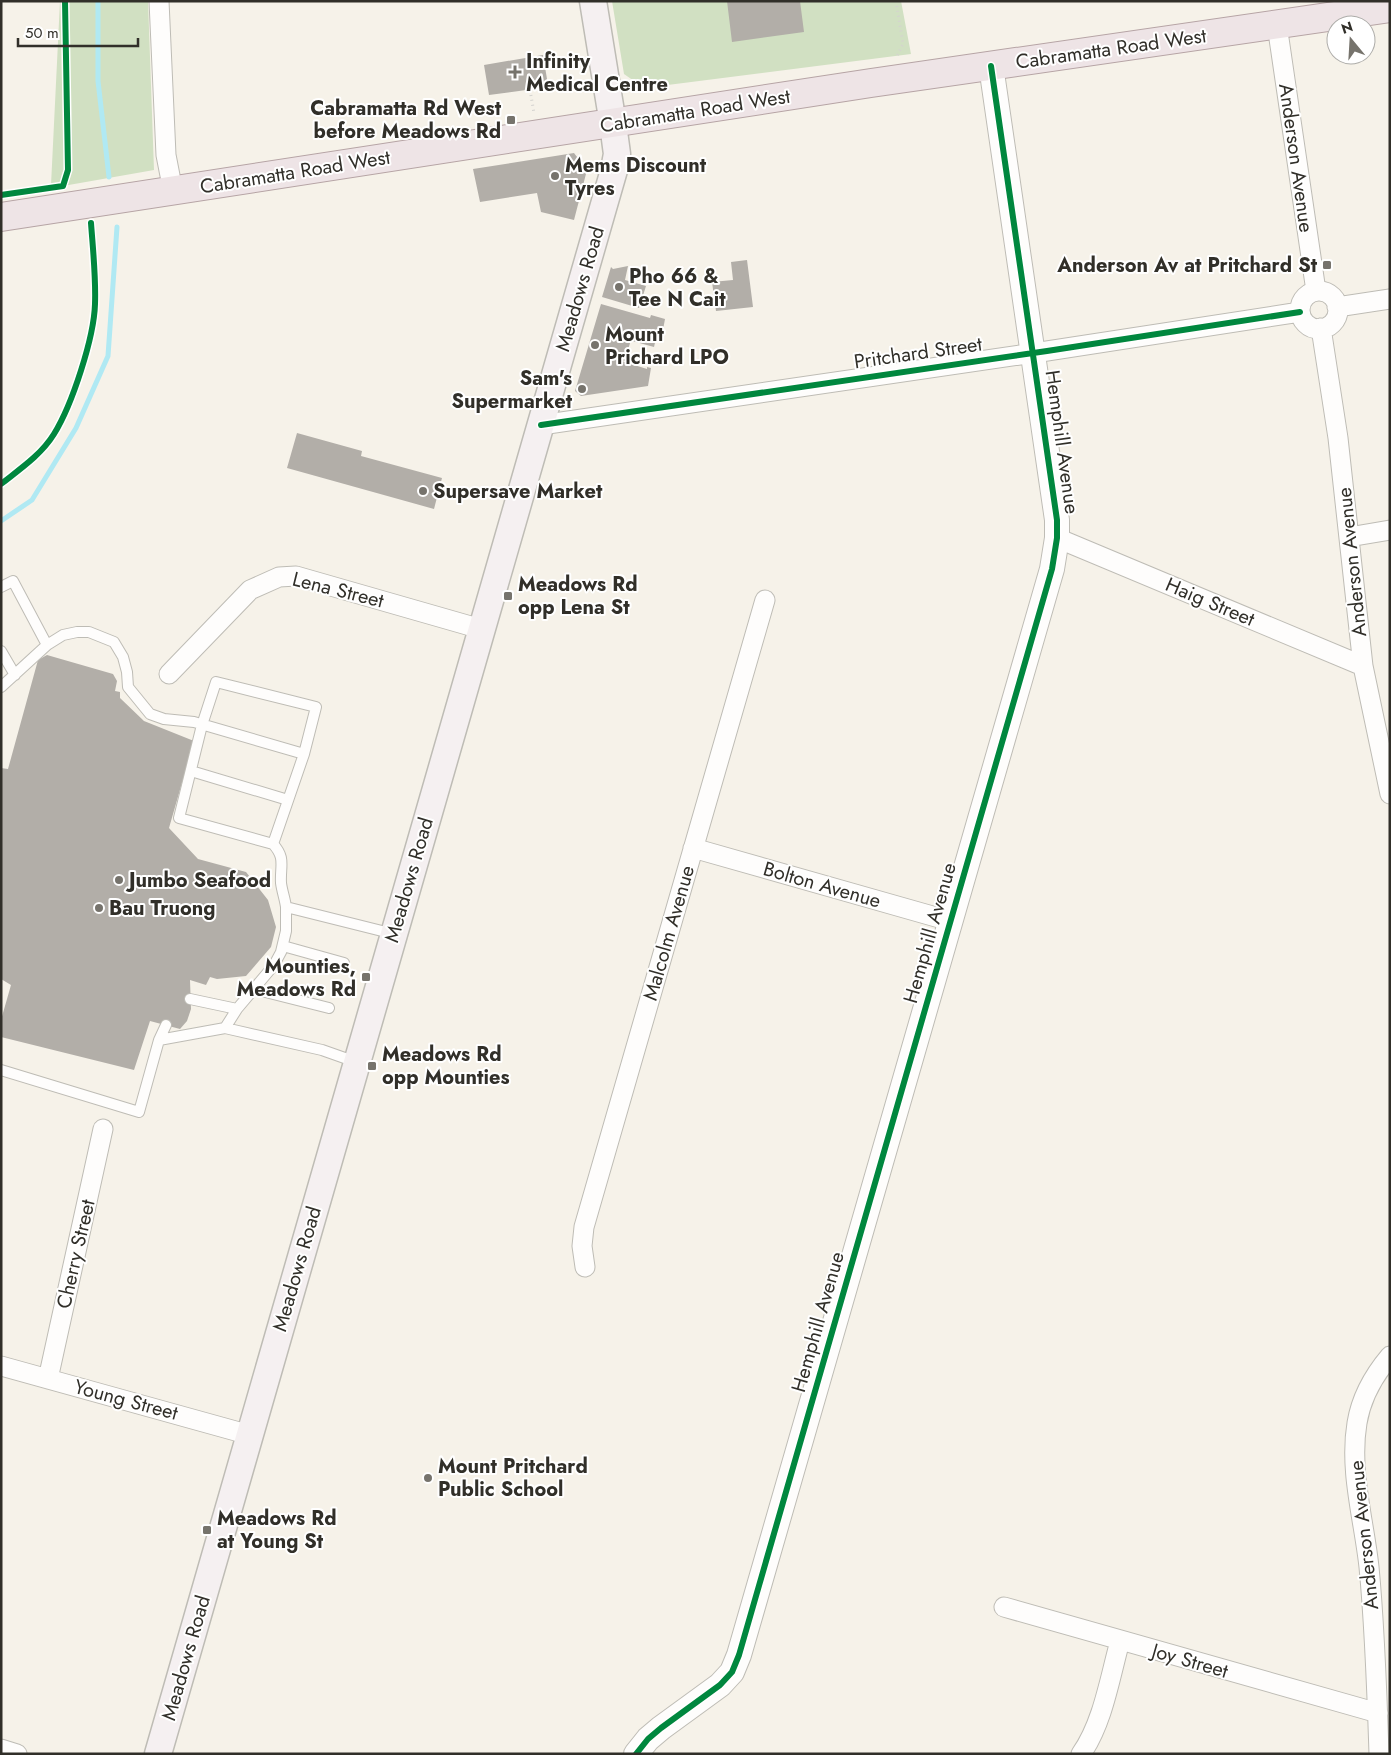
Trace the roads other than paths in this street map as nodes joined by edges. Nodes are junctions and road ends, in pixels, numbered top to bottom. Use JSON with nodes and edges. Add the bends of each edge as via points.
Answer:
{"nodes":[{"id":1,"x":159,"y":1,"type":"edge"},
{"id":2,"x":593,"y":1,"type":"edge"},
{"id":3,"x":1390,"y":8,"type":"edge"},
{"id":4,"x":1277,"y":25,"type":"junction"},
{"id":5,"x":991,"y":66,"type":"junction"},
{"id":6,"x":613,"y":124,"type":"junction"},
{"id":7,"x":173,"y":191,"type":"junction"},
{"id":8,"x":1,"y":217,"type":"edge"},
{"id":9,"x":1316,"y":291,"type":"junction"},
{"id":10,"x":1390,"y":299,"type":"edge"},
{"id":11,"x":1337,"y":307,"type":"junction"},
{"id":12,"x":1300,"y":312,"type":"junction"},
{"id":13,"x":1321,"y":328,"type":"junction"},
{"id":14,"x":1033,"y":353,"type":"junction"},
{"id":15,"x":541,"y":425,"type":"junction"},
{"id":16,"x":1390,"y":530,"type":"edge"},
{"id":17,"x":1349,"y":537,"type":"junction"},
{"id":18,"x":1058,"y":538,"type":"junction"},
{"id":19,"x":1,"y":587,"type":"edge"},
{"id":20,"x":764,"y":600,"type":"dead end"},
{"id":21,"x":481,"y":628,"type":"junction"},
{"id":22,"x":46,"y":645,"type":"junction"},
{"id":23,"x":1,"y":651,"type":"edge"},
{"id":24,"x":1364,"y":666,"type":"junction"},
{"id":25,"x":169,"y":674,"type":"dead end"},
{"id":26,"x":15,"y":675,"type":"junction"},
{"id":27,"x":1,"y":687,"type":"edge"},
{"id":28,"x":202,"y":725,"type":"junction"},
{"id":29,"x":304,"y":754,"type":"junction"},
{"id":30,"x":191,"y":771,"type":"junction"},
{"id":31,"x":1390,"y":794,"type":"edge"},
{"id":32,"x":288,"y":800,"type":"junction"},
{"id":33,"x":273,"y":844,"type":"junction"},
{"id":34,"x":693,"y":848,"type":"junction"},
{"id":35,"x":286,"y":907,"type":"junction"},
{"id":36,"x":950,"y":922,"type":"junction"},
{"id":37,"x":394,"y":934,"type":"junction"},
{"id":38,"x":283,"y":946,"type":"junction"},
{"id":39,"x":344,"y":963,"type":"dead end"},
{"id":40,"x":254,"y":989,"type":"junction"},
{"id":41,"x":190,"y":999,"type":"dead end"},
{"id":42,"x":329,"y":1008,"type":"dead end"},
{"id":43,"x":238,"y":1009,"type":"junction"},
{"id":44,"x":166,"y":1025,"type":"dead end"},
{"id":45,"x":225,"y":1028,"type":"junction"},
{"id":46,"x":159,"y":1040,"type":"junction"},
{"id":47,"x":356,"y":1062,"type":"junction"},
{"id":48,"x":1,"y":1070,"type":"edge"},
{"id":49,"x":103,"y":1129,"type":"dead end"},
{"id":50,"x":584,"y":1267,"type":"dead end"},
{"id":51,"x":1390,"y":1356,"type":"edge"},
{"id":52,"x":1,"y":1366,"type":"edge"},
{"id":53,"x":48,"y":1379,"type":"junction"},
{"id":54,"x":250,"y":1434,"type":"junction"},
{"id":55,"x":1004,"y":1607,"type":"dead end"},
{"id":56,"x":1120,"y":1641,"type":"junction"},
{"id":57,"x":1378,"y":1713,"type":"junction"},
{"id":58,"x":1,"y":1749,"type":"edge"},
{"id":59,"x":17,"y":1754,"type":"edge"},
{"id":60,"x":158,"y":1754,"type":"edge"},
{"id":61,"x":636,"y":1754,"type":"edge"},
{"id":62,"x":1081,"y":1754,"type":"edge"},
{"id":63,"x":1379,"y":1754,"type":"edge"}],
"edges":[{"from":1,"to":7,"type":"street","via":[[166,155]]},
{"from":2,"to":6,"type":"main road","name":"Meadows Road"},
{"from":3,"to":4,"type":"main road","name":"Cabramatta Road West"},
{"from":4,"to":5,"type":"main road","name":"Cabramatta Road West"},
{"from":4,"to":9,"type":"street","name":"Anderson Avenue"},
{"from":5,"to":6,"type":"main road","name":"Cabramatta Road West"},
{"from":5,"to":14,"type":"street","name":"Hemphill Avenue"},
{"from":6,"to":7,"type":"main road","name":"Cabramatta Road West"},
{"from":6,"to":15,"type":"main road","name":"Meadows Road","via":[[617,154],[614,170]]},
{"from":7,"to":8,"type":"main road","name":"Cabramatta Road West"},
{"from":9,"to":11,"type":"street","via":[[1330,294]]},
{"from":9,"to":12,"type":"street","via":[[1306,296]]},
{"from":10,"to":11,"type":"street"},
{"from":11,"to":13,"type":"street","via":[[1338,313],[1332,323]]},
{"from":12,"to":13,"type":"street","via":[[1307,325]]},
{"from":12,"to":14,"type":"street","name":"Pritchard Street"},
{"from":13,"to":17,"type":"street","name":"Anderson Avenue"},
{"from":14,"to":15,"type":"street","name":"Pritchard Street"},
{"from":14,"to":18,"type":"street","name":"Hemphill Avenue"},
{"from":15,"to":21,"type":"main road","name":"Meadows Road"},
{"from":16,"to":17,"type":"street"},
{"from":17,"to":24,"type":"street","name":"Anderson Avenue"},
{"from":18,"to":24,"type":"street","name":"Haig Street"},
{"from":18,"to":36,"type":"street","name":"Hemphill Avenue","via":[[1052,569]]},
{"from":19,"to":22,"type":"lane","via":[[13,581]]},
{"from":20,"to":34,"type":"street","name":"Malcolm Avenue"},
{"from":21,"to":25,"type":"street","name":"Lena Street","via":[[296,576],[279,577],[250,590]]},
{"from":21,"to":37,"type":"main road","name":"Meadows Road"},
{"from":22,"to":26,"type":"lane"},
{"from":22,"to":28,"type":"lane","via":[[63,635],[77,632],[89,632],[114,642],[123,657],[128,687],[150,714]]},
{"from":23,"to":26,"type":"lane"},
{"from":24,"to":31,"type":"street","name":"Anderson Avenue"},
{"from":26,"to":27,"type":"lane"},
{"from":28,"to":29,"type":"lane"},
{"from":28,"to":29,"type":"lane","via":[[216,682],[316,707]]},
{"from":28,"to":30,"type":"lane"},
{"from":29,"to":32,"type":"lane"},
{"from":30,"to":32,"type":"lane"},
{"from":30,"to":33,"type":"lane","via":[[179,818]]},
{"from":32,"to":33,"type":"lane"},
{"from":33,"to":35,"type":"lane","via":[[279,850]]},
{"from":34,"to":36,"type":"street","name":"Bolton Avenue"},
{"from":34,"to":50,"type":"street","name":"Malcolm Avenue","via":[[584,1227]]},
{"from":35,"to":37,"type":"lane"},
{"from":35,"to":38,"type":"lane"},
{"from":36,"to":61,"type":"street","name":"Hemphill Avenue","via":[[739,1655],[732,1672],[720,1685],[661,1728]]},
{"from":37,"to":47,"type":"main road","name":"Meadows Road"},
{"from":38,"to":39,"type":"lane"},
{"from":38,"to":40,"type":"lane","via":[[274,965]]},
{"from":40,"to":42,"type":"lane"},
{"from":40,"to":43,"type":"lane"},
{"from":41,"to":43,"type":"lane"},
{"from":43,"to":45,"type":"lane"},
{"from":44,"to":46,"type":"lane"},
{"from":45,"to":46,"type":"lane"},
{"from":45,"to":47,"type":"lane","via":[[322,1050]]},
{"from":46,"to":48,"type":"lane","via":[[139,1112]]},
{"from":47,"to":54,"type":"main road","name":"Meadows Road"},
{"from":49,"to":53,"type":"street","name":"Cherry Street"},
{"from":51,"to":57,"type":"street","name":"Anderson Avenue","via":[[1364,1397],[1354,1444],[1370,1584]]},
{"from":52,"to":53,"type":"street","name":"Young Street"},
{"from":53,"to":54,"type":"street","name":"Young Street"},
{"from":54,"to":60,"type":"main road","name":"Meadows Road"},
{"from":55,"to":56,"type":"street","name":"Joy Street"},
{"from":56,"to":57,"type":"street","name":"Joy Street"},
{"from":56,"to":62,"type":"street","via":[[1096,1725]]},
{"from":57,"to":63,"type":"street","name":"Anderson Avenue"},
{"from":58,"to":59,"type":"street"}]}
